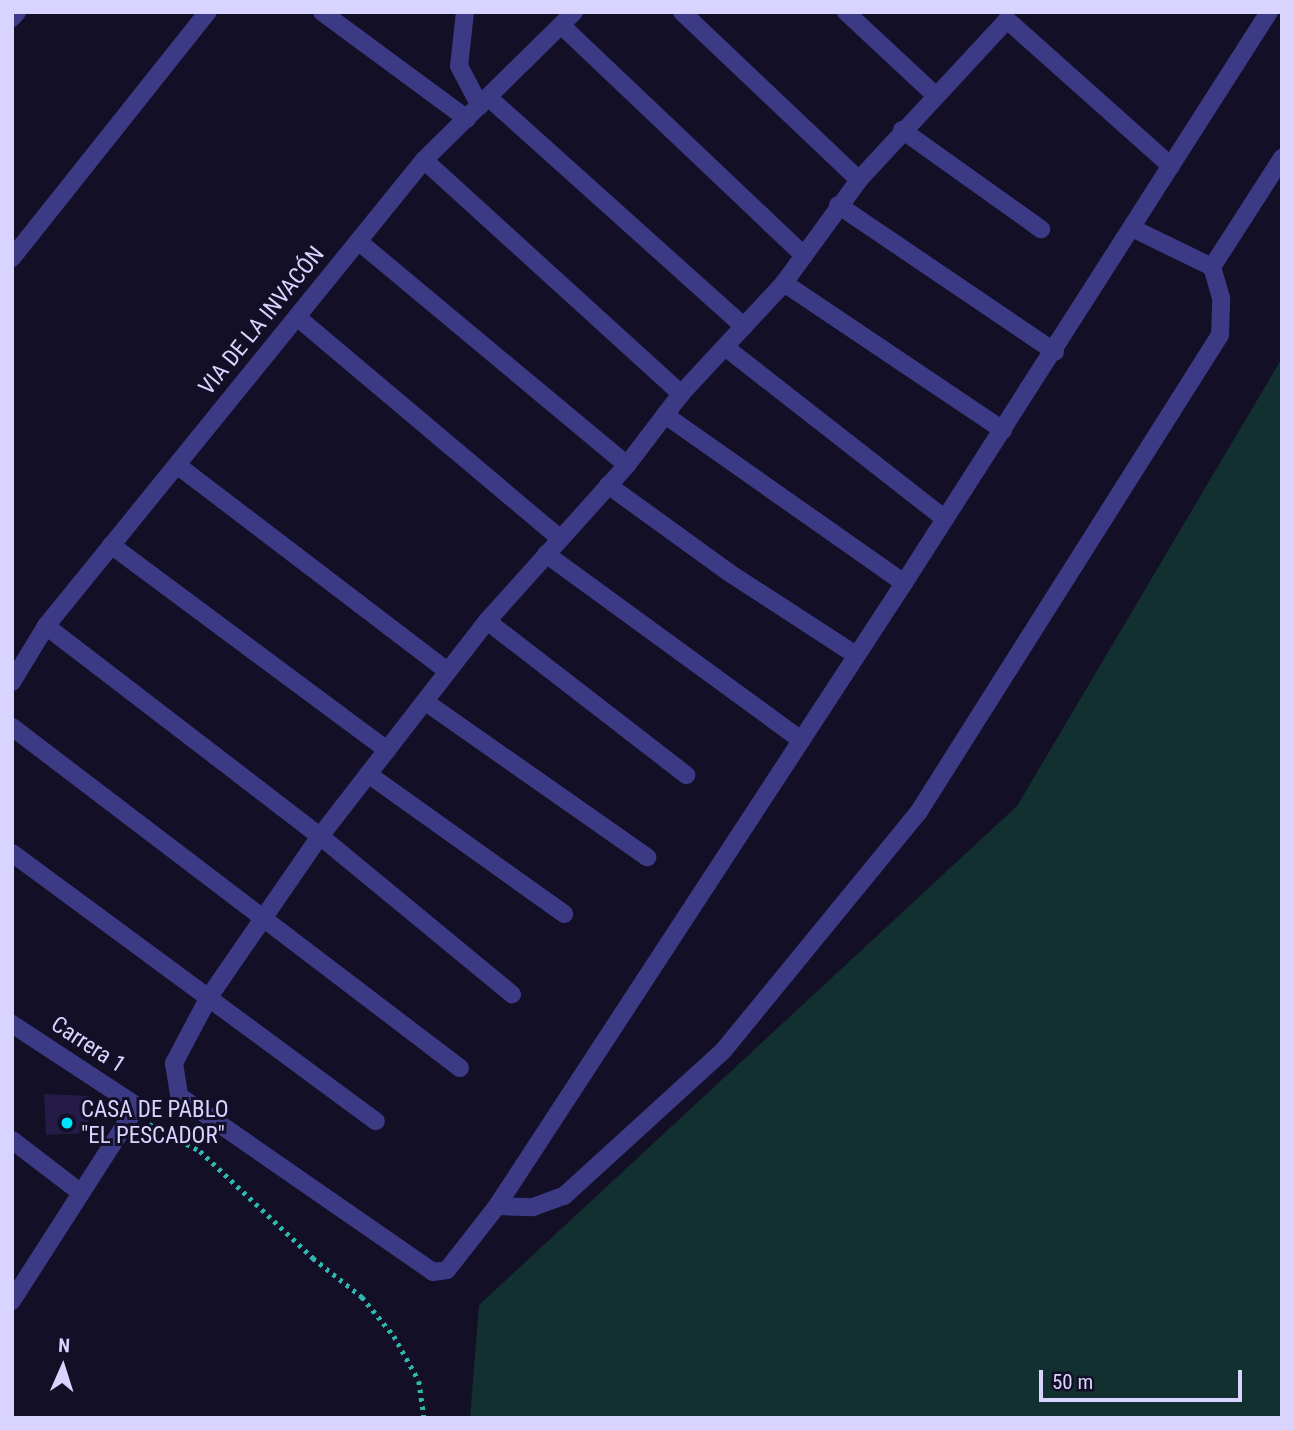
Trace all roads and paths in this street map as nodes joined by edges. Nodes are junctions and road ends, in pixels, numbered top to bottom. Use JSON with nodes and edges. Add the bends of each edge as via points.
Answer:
{"nodes":[{"id":1,"x":17,"y":12,"type":"edge"},
{"id":2,"x":208,"y":12,"type":"edge"},
{"id":3,"x":322,"y":12,"type":"edge"},
{"id":4,"x":465,"y":12,"type":"edge"},
{"id":5,"x":682,"y":12,"type":"edge"},
{"id":6,"x":846,"y":12,"type":"edge"},
{"id":7,"x":1269,"y":12,"type":"edge"},
{"id":8,"x":1003,"y":16,"type":"edge"},
{"id":9,"x":12,"y":18,"type":"edge"},
{"id":10,"x":567,"y":19,"type":"edge"},
{"id":11,"x":933,"y":94,"type":"junction"},
{"id":12,"x":484,"y":101,"type":"junction"},
{"id":13,"x":467,"y":119,"type":"junction"},
{"id":14,"x":902,"y":130,"type":"junction"},
{"id":15,"x":1282,"y":158,"type":"edge"},
{"id":16,"x":424,"y":160,"type":"junction"},
{"id":17,"x":1171,"y":166,"type":"junction"},
{"id":18,"x":859,"y":180,"type":"junction"},
{"id":19,"x":838,"y":205,"type":"junction"},
{"id":20,"x":1132,"y":228,"type":"junction"},
{"id":21,"x":1041,"y":229,"type":"dead end"},
{"id":22,"x":358,"y":241,"type":"junction"},
{"id":23,"x":804,"y":257,"type":"junction"},
{"id":24,"x":12,"y":258,"type":"edge"},
{"id":25,"x":1212,"y":267,"type":"junction"},
{"id":26,"x":784,"y":283,"type":"junction"},
{"id":27,"x":297,"y":317,"type":"junction"},
{"id":28,"x":744,"y":327,"type":"junction"},
{"id":29,"x":725,"y":347,"type":"junction"},
{"id":30,"x":1055,"y":352,"type":"junction"},
{"id":31,"x":681,"y":394,"type":"junction"},
{"id":32,"x":665,"y":415,"type":"junction"},
{"id":33,"x":1003,"y":430,"type":"junction"},
{"id":34,"x":627,"y":464,"type":"junction"},
{"id":35,"x":177,"y":465,"type":"junction"},
{"id":36,"x":608,"y":485,"type":"junction"},
{"id":37,"x":945,"y":519,"type":"junction"},
{"id":38,"x":558,"y":537,"type":"junction"},
{"id":39,"x":111,"y":545,"type":"junction"},
{"id":40,"x":546,"y":554,"type":"junction"},
{"id":41,"x":904,"y":583,"type":"junction"},
{"id":42,"x":487,"y":621,"type":"junction"},
{"id":43,"x":46,"y":626,"type":"junction"},
{"id":44,"x":856,"y":655,"type":"junction"},
{"id":45,"x":447,"y":671,"type":"junction"},
{"id":46,"x":12,"y":682,"type":"edge"},
{"id":47,"x":427,"y":703,"type":"junction"},
{"id":48,"x":12,"y":727,"type":"edge"},
{"id":49,"x":801,"y":740,"type":"junction"},
{"id":50,"x":387,"y":750,"type":"junction"},
{"id":51,"x":368,"y":774,"type":"junction"},
{"id":52,"x":687,"y":775,"type":"dead end"},
{"id":53,"x":320,"y":835,"type":"junction"},
{"id":54,"x":12,"y":853,"type":"edge"},
{"id":55,"x":647,"y":857,"type":"dead end"},
{"id":56,"x":564,"y":914,"type":"dead end"},
{"id":57,"x":263,"y":918,"type":"junction"},
{"id":58,"x":512,"y":994,"type":"dead end"},
{"id":59,"x":209,"y":997,"type":"junction"},
{"id":60,"x":12,"y":1024,"type":"edge"},
{"id":61,"x":460,"y":1068,"type":"dead end"},
{"id":62,"x":137,"y":1106,"type":"junction"},
{"id":63,"x":376,"y":1121,"type":"dead end"},
{"id":64,"x":12,"y":1140,"type":"edge"},
{"id":65,"x":81,"y":1193,"type":"junction"},
{"id":66,"x":497,"y":1206,"type":"junction"},
{"id":67,"x":12,"y":1301,"type":"edge"},
{"id":68,"x":424,"y":1418,"type":"edge"}],
"edges":[{"from":1,"to":9,"type":"street"},
{"from":2,"to":24,"type":"street"},
{"from":3,"to":13,"type":"street"},
{"from":4,"to":12,"type":"street","via":[[459,66]]},
{"from":5,"to":18,"type":"street"},
{"from":6,"to":11,"type":"street"},
{"from":7,"to":17,"type":"street"},
{"from":8,"to":11,"type":"street"},
{"from":8,"to":17,"type":"street"},
{"from":10,"to":12,"type":"street","name":"VIA DE LA INVACÓN"},
{"from":10,"to":23,"type":"street"},
{"from":11,"to":14,"type":"street"},
{"from":12,"to":13,"type":"street","name":"VIA DE LA INVACÓN"},
{"from":12,"to":28,"type":"street"},
{"from":13,"to":16,"type":"street","name":"VIA DE LA INVACÓN"},
{"from":14,"to":18,"type":"street"},
{"from":14,"to":21,"type":"street"},
{"from":15,"to":25,"type":"street"},
{"from":16,"to":22,"type":"street","name":"VIA DE LA INVACÓN"},
{"from":16,"to":31,"type":"street"},
{"from":17,"to":20,"type":"street"},
{"from":18,"to":19,"type":"street"},
{"from":19,"to":23,"type":"street"},
{"from":19,"to":30,"type":"street"},
{"from":20,"to":25,"type":"street"},
{"from":20,"to":30,"type":"street"},
{"from":22,"to":27,"type":"street","name":"VIA DE LA INVACÓN"},
{"from":22,"to":34,"type":"street"},
{"from":23,"to":26,"type":"street"},
{"from":25,"to":66,"type":"street","via":[[1222,298],[1220,335],[918,813],[723,1051],[564,1196],[533,1207]]},
{"from":26,"to":28,"type":"street"},
{"from":26,"to":33,"type":"street"},
{"from":27,"to":35,"type":"street","name":"VIA DE LA INVACÓN"},
{"from":27,"to":38,"type":"street"},
{"from":28,"to":29,"type":"street"},
{"from":29,"to":31,"type":"street"},
{"from":29,"to":37,"type":"street"},
{"from":30,"to":33,"type":"street"},
{"from":31,"to":32,"type":"street"},
{"from":32,"to":34,"type":"street"},
{"from":32,"to":41,"type":"street"},
{"from":33,"to":37,"type":"street"},
{"from":34,"to":36,"type":"street"},
{"from":35,"to":39,"type":"street","name":"VIA DE LA INVACÓN"},
{"from":35,"to":45,"type":"street"},
{"from":36,"to":38,"type":"street"},
{"from":36,"to":44,"type":"street","via":[[728,572]]},
{"from":37,"to":41,"type":"street"},
{"from":38,"to":40,"type":"street"},
{"from":39,"to":43,"type":"street","name":"VIA DE LA INVACÓN"},
{"from":39,"to":50,"type":"street"},
{"from":40,"to":42,"type":"street"},
{"from":40,"to":49,"type":"street"},
{"from":41,"to":44,"type":"street"},
{"from":42,"to":45,"type":"street"},
{"from":42,"to":52,"type":"street"},
{"from":43,"to":46,"type":"street","name":"VIA DE LA INVACÓN"},
{"from":43,"to":53,"type":"street"},
{"from":44,"to":49,"type":"street"},
{"from":45,"to":47,"type":"street"},
{"from":47,"to":50,"type":"street"},
{"from":47,"to":55,"type":"street"},
{"from":48,"to":57,"type":"street"},
{"from":49,"to":66,"type":"street"},
{"from":50,"to":51,"type":"street"},
{"from":51,"to":53,"type":"street"},
{"from":51,"to":56,"type":"street"},
{"from":53,"to":57,"type":"street"},
{"from":53,"to":58,"type":"street"},
{"from":54,"to":59,"type":"street"},
{"from":57,"to":59,"type":"street"},
{"from":57,"to":61,"type":"street"},
{"from":59,"to":63,"type":"street"},
{"from":59,"to":66,"type":"street","via":[[174,1063],[179,1096],[433,1272],[447,1270]]},
{"from":60,"to":62,"type":"street","name":"Carrera 1"},
{"from":62,"to":65,"type":"street"},
{"from":62,"to":68,"type":"path","via":[[152,1127],[200,1151],[313,1258],[362,1297],[394,1336],[419,1381]]},
{"from":64,"to":65,"type":"street"},
{"from":65,"to":67,"type":"street"}]}
